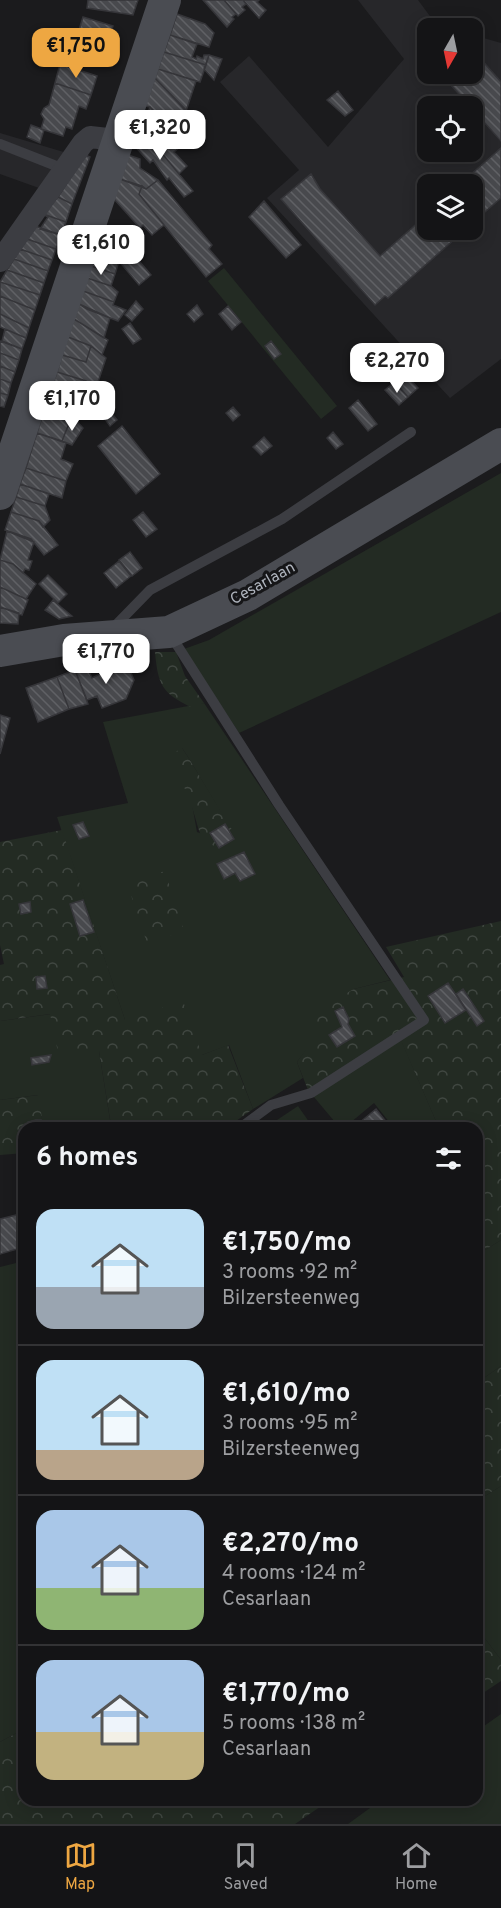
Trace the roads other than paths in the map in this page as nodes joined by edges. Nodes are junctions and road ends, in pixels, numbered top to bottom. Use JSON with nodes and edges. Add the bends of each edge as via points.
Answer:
{"nodes":[{"id":1,"x":165,"y":0,"type":"edge"},
{"id":2,"x":117,"y":140,"type":"junction"},
{"id":3,"x":0,"y":144,"type":"edge"},
{"id":4,"x":64,"y":169,"type":"junction"},
{"id":5,"x":0,"y":261,"type":"edge"},
{"id":6,"x":411,"y":432,"type":"dead end"},
{"id":7,"x":501,"y":444,"type":"edge"},
{"id":8,"x":0,"y":494,"type":"edge"},
{"id":9,"x":168,"y":632,"type":"junction"},
{"id":10,"x":103,"y":638,"type":"junction"},
{"id":11,"x":0,"y":651,"type":"edge"},
{"id":12,"x":248,"y":1122,"type":"edge"}],
"edges":[{"from":1,"to":2,"type":"street"},
{"from":2,"to":4,"type":"street","via":[[90,136]]},
{"from":2,"to":8,"type":"street"},
{"from":3,"to":4,"type":"lane"},
{"from":4,"to":5,"type":"street"},
{"from":6,"to":10,"type":"lane","via":[[282,519],[150,590]]},
{"from":7,"to":9,"type":"street","name":"Cesarlaan","via":[[248,595]]},
{"from":9,"to":10,"type":"street","name":"Cesarlaan"},
{"from":9,"to":12,"type":"lane","via":[[424,1020],[311,1093],[271,1105]]},
{"from":10,"to":11,"type":"street","name":"Cesarlaan"}]}
